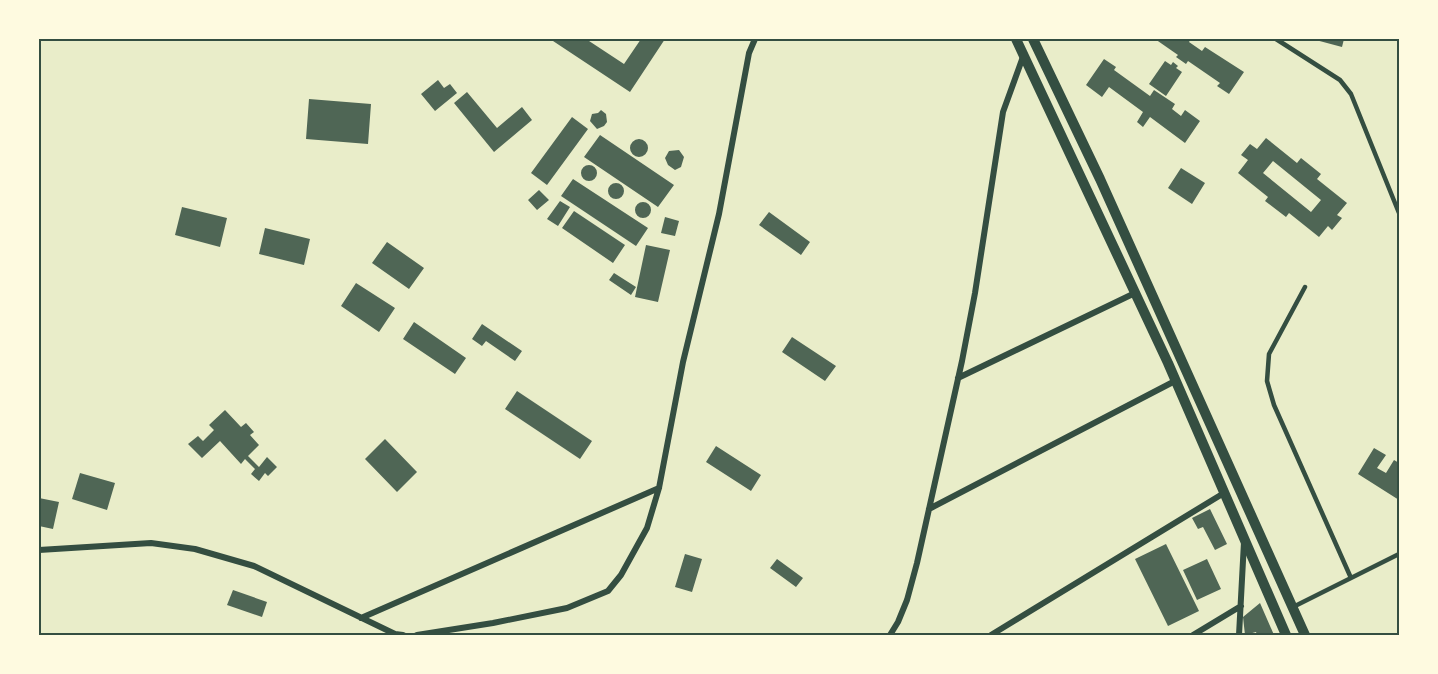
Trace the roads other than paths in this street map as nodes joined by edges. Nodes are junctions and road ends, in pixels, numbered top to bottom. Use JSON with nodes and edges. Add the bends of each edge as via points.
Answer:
{"nodes":[{"id":1,"x":755,"y":39,"type":"edge"},
{"id":2,"x":1016,"y":39,"type":"edge"},
{"id":3,"x":1032,"y":39,"type":"edge"},
{"id":4,"x":1276,"y":39,"type":"edge"},
{"id":5,"x":1024,"y":54,"type":"junction"},
{"id":6,"x":1399,"y":213,"type":"edge"},
{"id":7,"x":1305,"y":287,"type":"dead end"},
{"id":8,"x":1136,"y":293,"type":"junction"},
{"id":9,"x":958,"y":378,"type":"junction"},
{"id":10,"x":1175,"y":381,"type":"junction"},
{"id":11,"x":659,"y":488,"type":"junction"},
{"id":12,"x":1224,"y":493,"type":"junction"},
{"id":13,"x":929,"y":509,"type":"junction"},
{"id":14,"x":1244,"y":542,"type":"junction"},
{"id":15,"x":39,"y":550,"type":"edge"},
{"id":16,"x":1399,"y":554,"type":"edge"},
{"id":17,"x":1351,"y":578,"type":"junction"},
{"id":18,"x":1241,"y":606,"type":"junction"},
{"id":19,"x":1293,"y":607,"type":"junction"},
{"id":20,"x":361,"y":618,"type":"junction"},
{"id":21,"x":404,"y":635,"type":"edge"},
{"id":22,"x":417,"y":635,"type":"edge"},
{"id":23,"x":890,"y":635,"type":"edge"},
{"id":24,"x":991,"y":635,"type":"edge"},
{"id":25,"x":1193,"y":635,"type":"edge"},
{"id":26,"x":1239,"y":635,"type":"edge"},
{"id":27,"x":1286,"y":635,"type":"edge"},
{"id":28,"x":1305,"y":635,"type":"edge"}],
"edges":[{"from":1,"to":11,"type":"street"},
{"from":2,"to":5,"type":"street"},
{"from":3,"to":19,"type":"street"},
{"from":4,"to":6,"type":"lane","via":[[1340,80],[1352,94]]},
{"from":5,"to":8,"type":"street"},
{"from":5,"to":9,"type":"street","via":[[1003,112]]},
{"from":7,"to":17,"type":"lane","via":[[1269,354],[1267,381]]},
{"from":8,"to":9,"type":"street"},
{"from":8,"to":10,"type":"street"},
{"from":9,"to":13,"type":"street"},
{"from":10,"to":12,"type":"street"},
{"from":10,"to":13,"type":"street"},
{"from":11,"to":20,"type":"street"},
{"from":11,"to":22,"type":"street","via":[[647,528],[608,591],[567,608]]},
{"from":12,"to":14,"type":"street"},
{"from":12,"to":24,"type":"street"},
{"from":13,"to":23,"type":"street","via":[[907,600]]},
{"from":14,"to":18,"type":"street"},
{"from":14,"to":27,"type":"street"},
{"from":15,"to":20,"type":"street","via":[[151,543],[195,549],[254,566]]},
{"from":16,"to":17,"type":"lane"},
{"from":17,"to":19,"type":"lane"},
{"from":18,"to":25,"type":"street"},
{"from":18,"to":26,"type":"street"},
{"from":19,"to":28,"type":"street"},
{"from":20,"to":21,"type":"street"}]}
